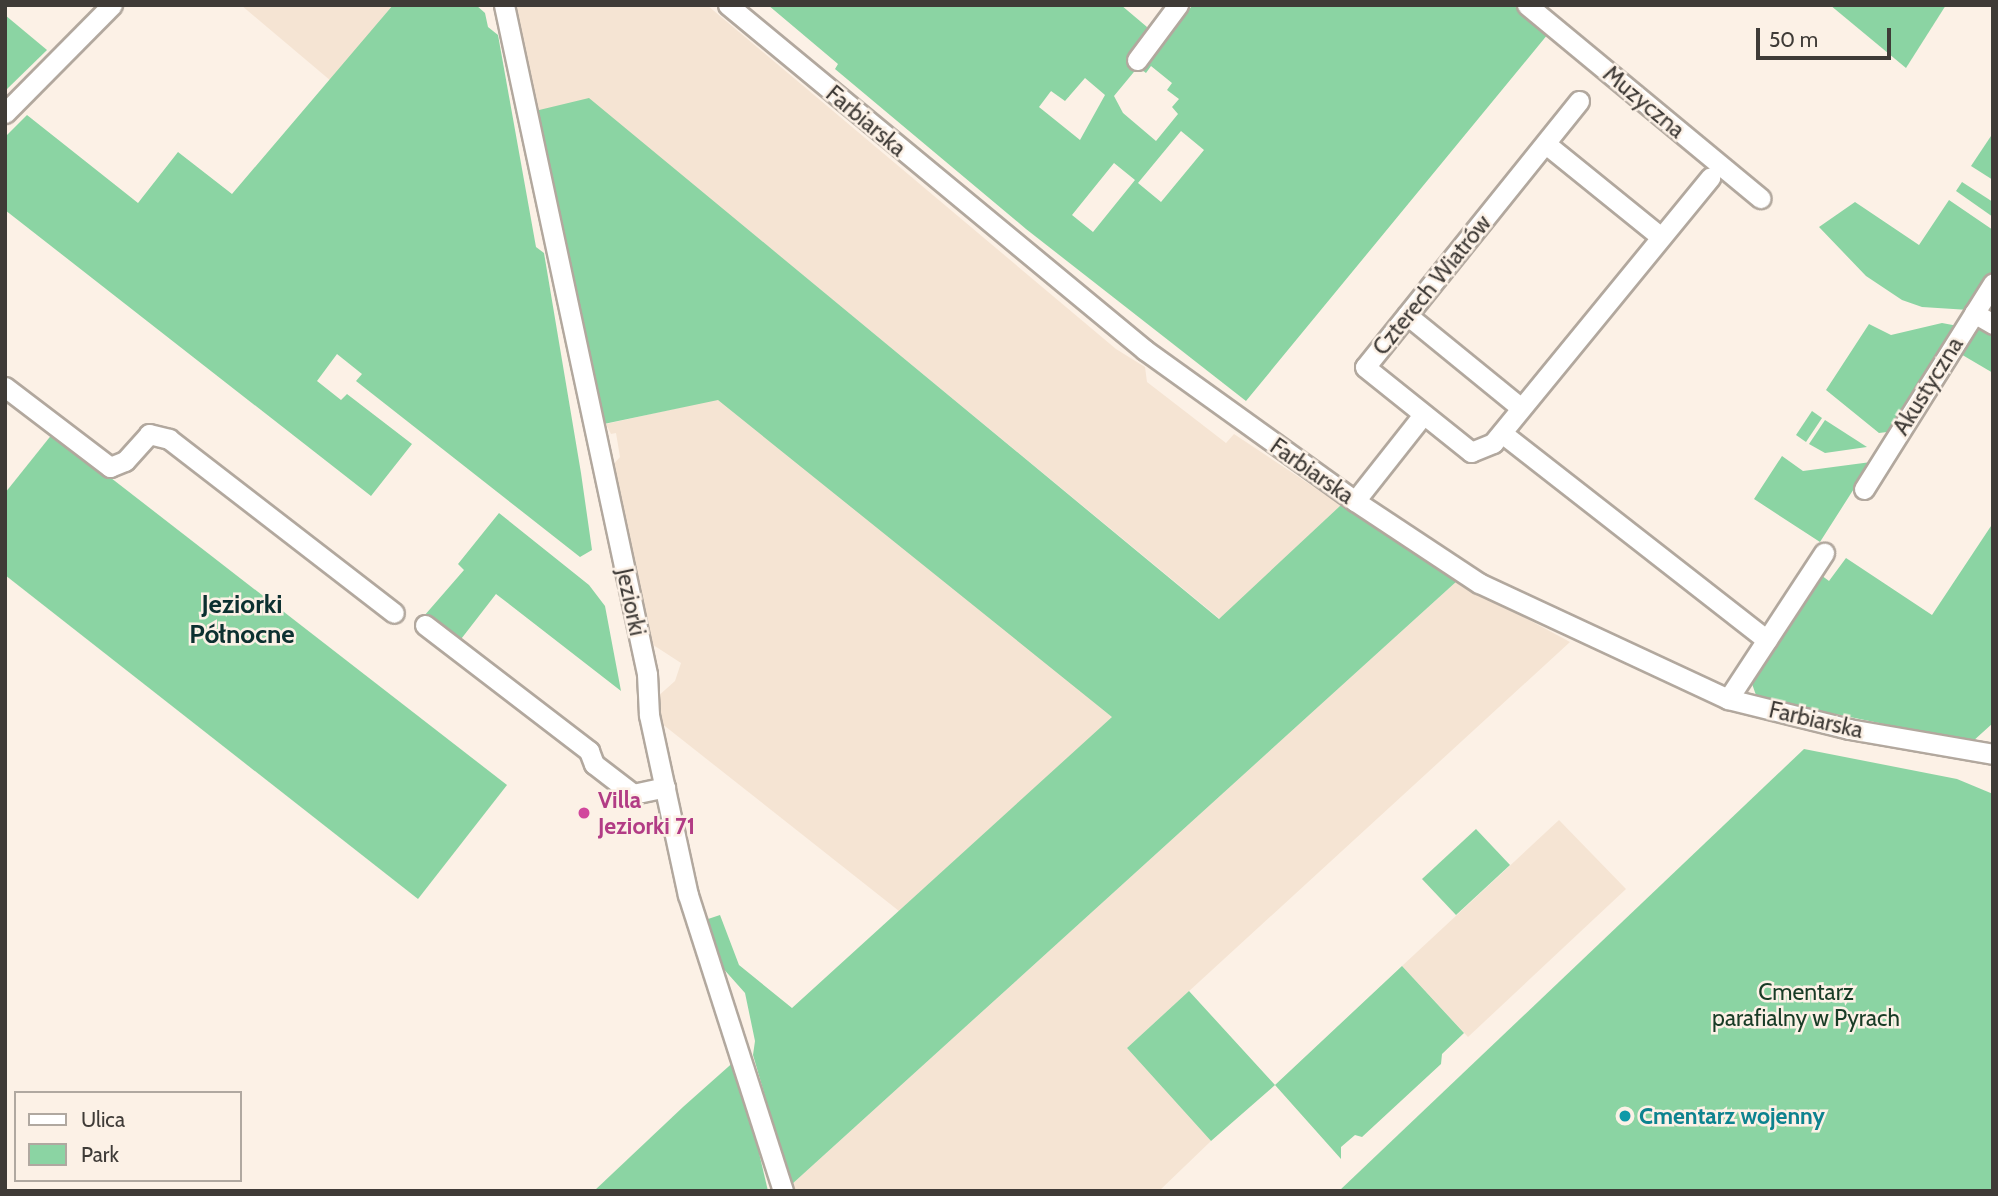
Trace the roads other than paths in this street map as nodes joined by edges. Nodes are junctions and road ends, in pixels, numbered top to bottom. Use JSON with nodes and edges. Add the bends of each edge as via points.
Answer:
{"nodes":[{"id":1,"x":112,"y":5,"type":"edge"},
{"id":2,"x":504,"y":5,"type":"edge"},
{"id":3,"x":728,"y":5,"type":"edge"},
{"id":4,"x":1178,"y":5,"type":"edge"},
{"id":5,"x":1527,"y":5,"type":"edge"},
{"id":6,"x":1137,"y":60,"type":"dead end"},
{"id":7,"x":1579,"y":101,"type":"dead end"},
{"id":8,"x":5,"y":113,"type":"edge"},
{"id":9,"x":1546,"y":144,"type":"junction"},
{"id":10,"x":1710,"y":178,"type":"dead end"},
{"id":11,"x":1760,"y":198,"type":"dead end"},
{"id":12,"x":1661,"y":237,"type":"junction"},
{"id":13,"x":1993,"y":283,"type":"edge"},
{"id":14,"x":1974,"y":313,"type":"junction"},
{"id":15,"x":1407,"y":315,"type":"junction"},
{"id":16,"x":1993,"y":324,"type":"edge"},
{"id":17,"x":5,"y":387,"type":"edge"},
{"id":18,"x":1521,"y":408,"type":"junction"},
{"id":19,"x":1423,"y":415,"type":"junction"},
{"id":20,"x":1502,"y":433,"type":"junction"},
{"id":21,"x":1864,"y":489,"type":"dead end"},
{"id":22,"x":1355,"y":501,"type":"junction"},
{"id":23,"x":1824,"y":553,"type":"dead end"},
{"id":24,"x":394,"y":613,"type":"dead end"},
{"id":25,"x":425,"y":625,"type":"dead end"},
{"id":26,"x":1767,"y":640,"type":"junction"},
{"id":27,"x":1728,"y":699,"type":"junction"},
{"id":28,"x":1993,"y":754,"type":"edge"},
{"id":29,"x":665,"y":787,"type":"junction"},
{"id":30,"x":783,"y":1191,"type":"edge"}],
"edges":[{"from":1,"to":8,"type":"street"},
{"from":2,"to":29,"type":"street","name":"Jeziorki","via":[[647,674],[649,715]]},
{"from":3,"to":22,"type":"street","name":"Farbiarska","via":[[1043,269],[1165,365]]},
{"from":4,"to":6,"type":"street"},
{"from":5,"to":11,"type":"street","name":"Muzyczna"},
{"from":7,"to":9,"type":"street","name":"Czterech Wiatrów"},
{"from":9,"to":12,"type":"street"},
{"from":9,"to":15,"type":"street","name":"Czterech Wiatrów"},
{"from":10,"to":12,"type":"street","name":"Czterech Wiatrów"},
{"from":12,"to":18,"type":"street","name":"Czterech Wiatrów"},
{"from":13,"to":14,"type":"street","name":"Akustyczna"},
{"from":14,"to":16,"type":"street"},
{"from":14,"to":21,"type":"street","name":"Akustyczna"},
{"from":15,"to":18,"type":"street"},
{"from":15,"to":19,"type":"street","name":"Czterech Wiatrów","via":[[1365,367]]},
{"from":17,"to":24,"type":"street","via":[[110,467],[125,461],[149,434],[169,439]]},
{"from":18,"to":20,"type":"street","name":"Czterech Wiatrów"},
{"from":19,"to":20,"type":"street","name":"Czterech Wiatrów","via":[[1471,452],[1483,451]]},
{"from":19,"to":22,"type":"street"},
{"from":20,"to":26,"type":"street"},
{"from":22,"to":27,"type":"street","name":"Farbiarska","via":[[1479,583]]},
{"from":23,"to":26,"type":"street"},
{"from":25,"to":29,"type":"street","via":[[589,751],[594,764],[633,794]]},
{"from":26,"to":27,"type":"street"},
{"from":27,"to":28,"type":"street","name":"Farbiarska","via":[[1849,729]]},
{"from":29,"to":30,"type":"street","name":"Jeziorki","via":[[694,920]]}]}
